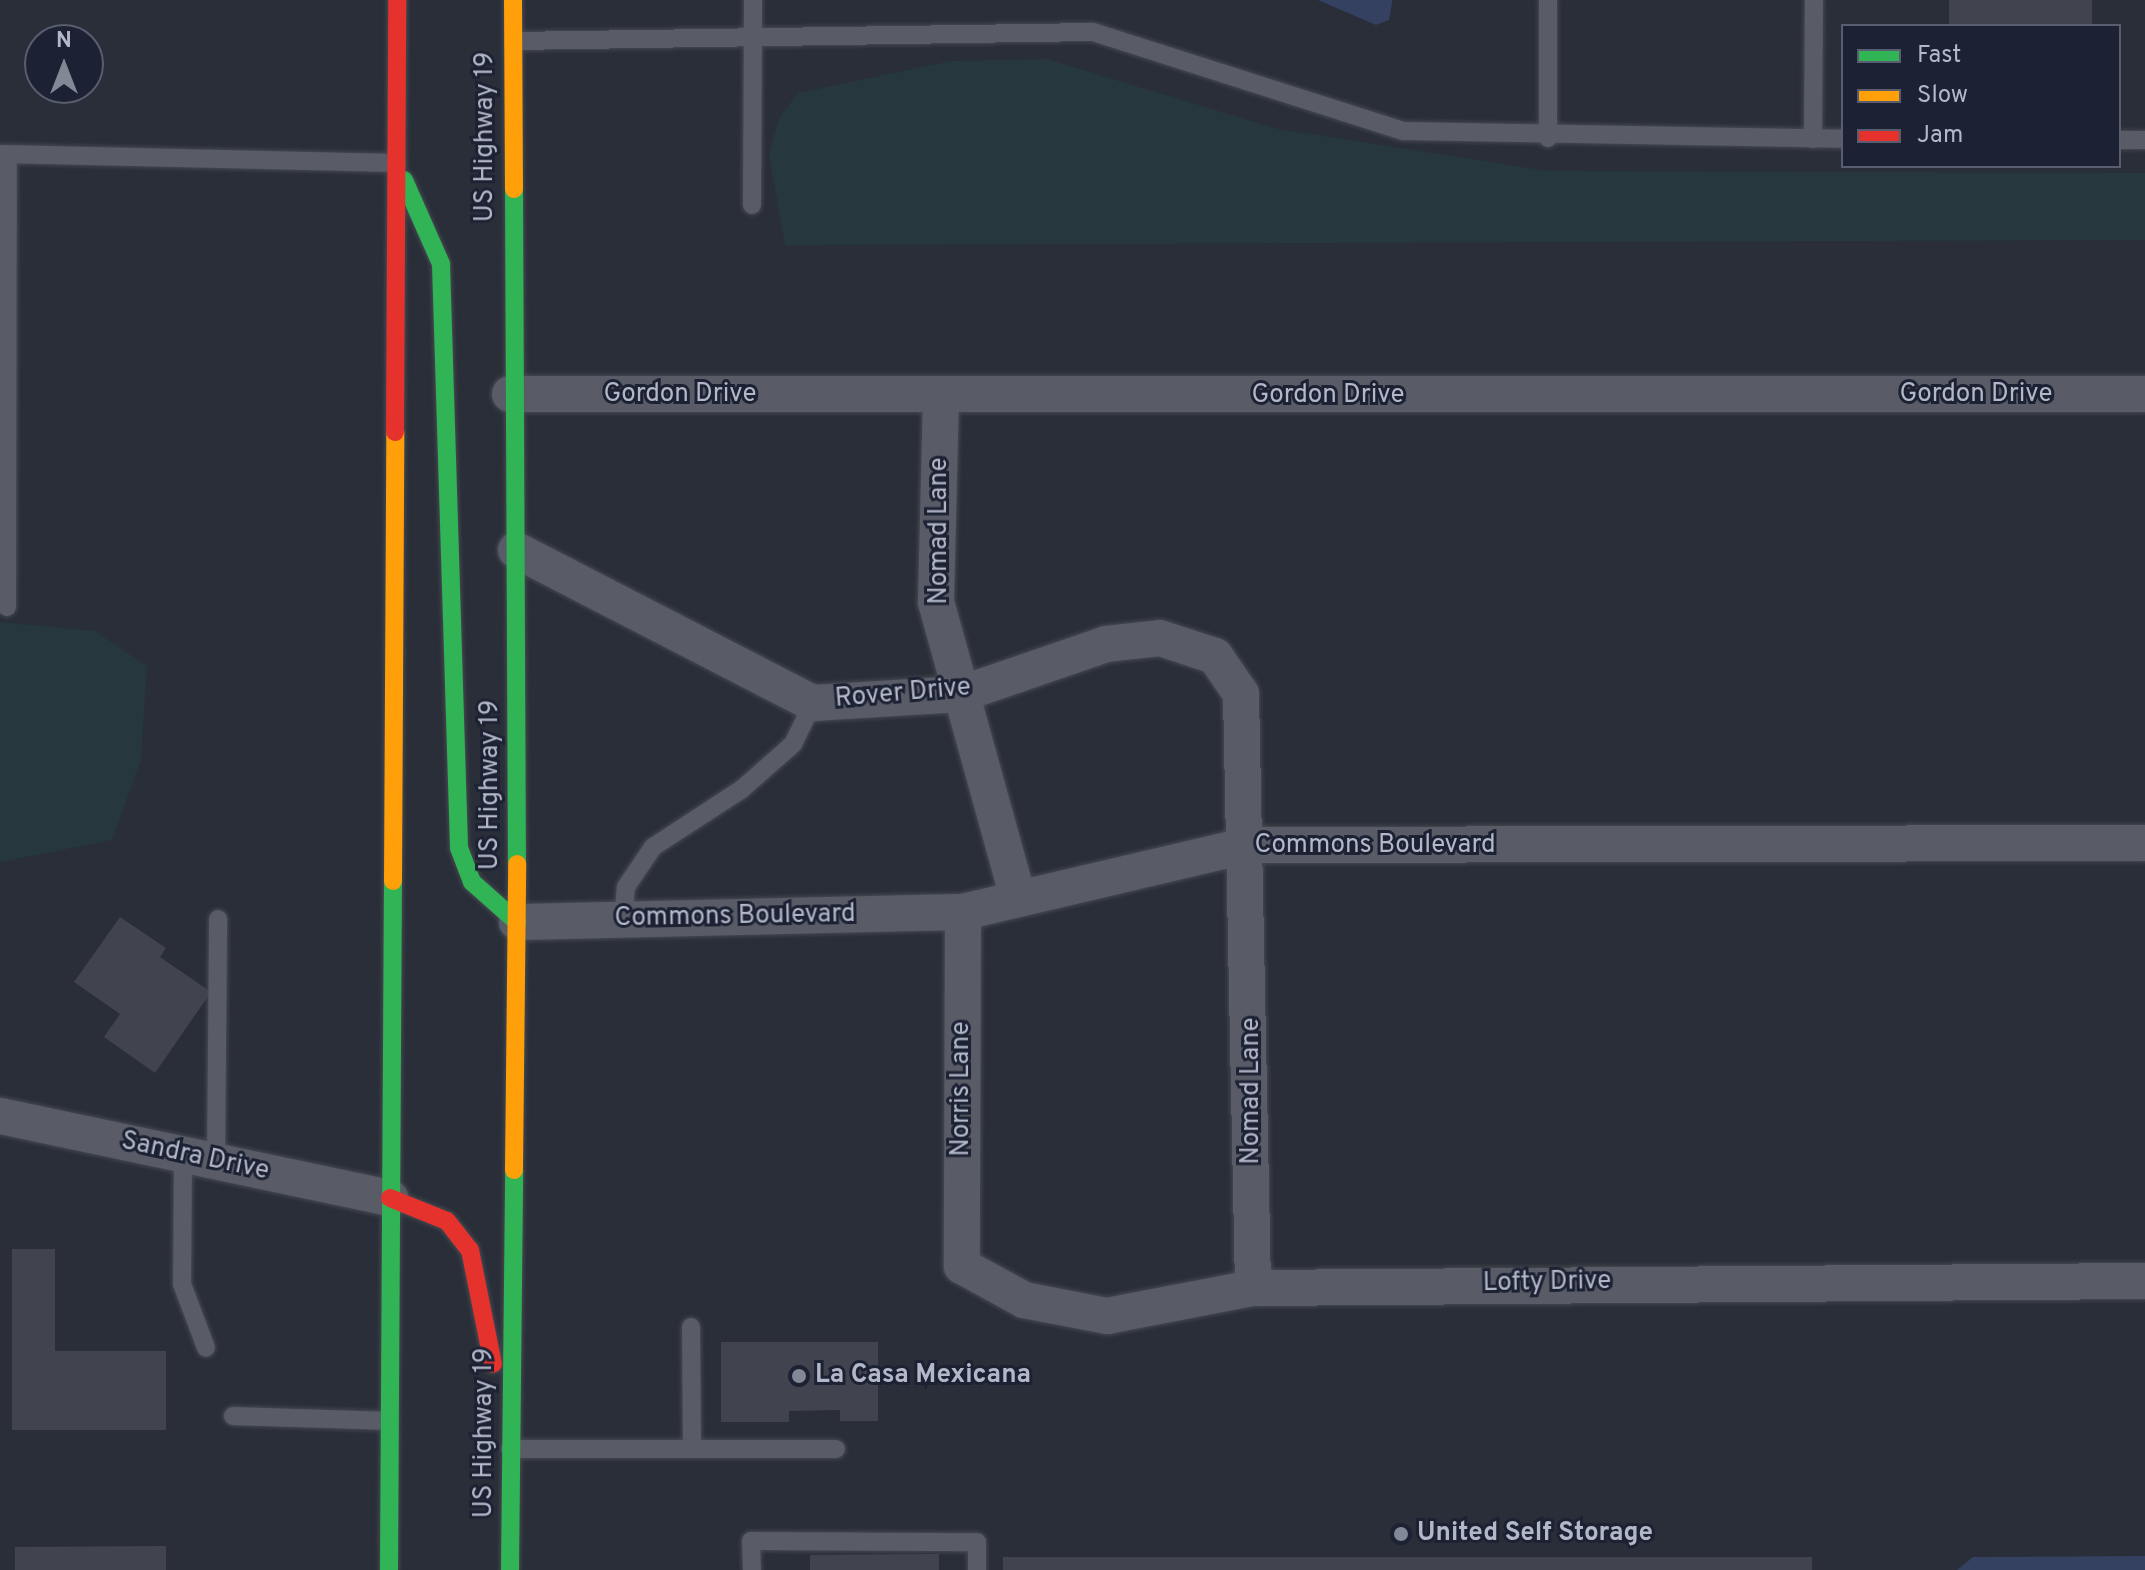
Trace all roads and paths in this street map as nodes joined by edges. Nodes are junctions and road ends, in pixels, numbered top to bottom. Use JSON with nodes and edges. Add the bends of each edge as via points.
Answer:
{"nodes":[{"id":1,"x":397,"y":0,"type":"edge"},
{"id":2,"x":513,"y":0,"type":"edge"},
{"id":3,"x":753,"y":0,"type":"edge"},
{"id":4,"x":1548,"y":0,"type":"edge"},
{"id":5,"x":1814,"y":0,"type":"edge"},
{"id":6,"x":513,"y":41,"type":"junction"},
{"id":7,"x":753,"y":41,"type":"junction"},
{"id":8,"x":1548,"y":138,"type":"junction"},
{"id":9,"x":1813,"y":139,"type":"junction"},
{"id":10,"x":1841,"y":139,"type":"edge"},
{"id":11,"x":2121,"y":140,"type":"edge"},
{"id":12,"x":2145,"y":140,"type":"edge"},
{"id":13,"x":4,"y":156,"type":"edge"},
{"id":14,"x":397,"y":163,"type":"junction"},
{"id":15,"x":752,"y":205,"type":"dead end"},
{"id":16,"x":510,"y":394,"type":"junction"},
{"id":17,"x":2145,"y":394,"type":"edge"},
{"id":18,"x":941,"y":396,"type":"junction"},
{"id":19,"x":516,"y":550,"type":"junction"},
{"id":20,"x":7,"y":607,"type":"dead end"},
{"id":21,"x":961,"y":694,"type":"junction"},
{"id":22,"x":813,"y":703,"type":"junction"},
{"id":23,"x":2145,"y":843,"type":"edge"},
{"id":24,"x":1249,"y":845,"type":"junction"},
{"id":25,"x":1017,"y":895,"type":"junction"},
{"id":26,"x":963,"y":912,"type":"junction"},
{"id":27,"x":218,"y":919,"type":"dead end"},
{"id":28,"x":623,"y":920,"type":"junction"},
{"id":29,"x":517,"y":922,"type":"junction"},
{"id":30,"x":0,"y":1116,"type":"edge"},
{"id":31,"x":199,"y":1158,"type":"junction"},
{"id":32,"x":390,"y":1198,"type":"junction"},
{"id":33,"x":962,"y":1266,"type":"joint"},
{"id":34,"x":2145,"y":1281,"type":"edge"},
{"id":35,"x":1253,"y":1288,"type":"junction"},
{"id":36,"x":691,"y":1327,"type":"dead end"},
{"id":37,"x":206,"y":1348,"type":"dead end"},
{"id":38,"x":233,"y":1416,"type":"dead end"},
{"id":39,"x":390,"y":1421,"type":"junction"},
{"id":40,"x":510,"y":1449,"type":"junction"},
{"id":41,"x":692,"y":1449,"type":"junction"},
{"id":42,"x":836,"y":1449,"type":"dead end"},
{"id":43,"x":389,"y":1570,"type":"edge"},
{"id":44,"x":510,"y":1570,"type":"edge"},
{"id":45,"x":752,"y":1570,"type":"edge"},
{"id":46,"x":977,"y":1570,"type":"edge"}],
"edges":[{"from":1,"to":14,"type":"highway"},
{"from":2,"to":6,"type":"highway","name":"US Highway 19"},
{"from":3,"to":7,"type":"lane"},
{"from":4,"to":8,"type":"lane"},
{"from":5,"to":9,"type":"lane"},
{"from":6,"to":7,"type":"lane"},
{"from":6,"to":16,"type":"highway","name":"US Highway 19"},
{"from":7,"to":8,"type":"lane","via":[[1093,32],[1404,131]]},
{"from":7,"to":15,"type":"lane"},
{"from":8,"to":9,"type":"lane"},
{"from":9,"to":10,"type":"lane"},
{"from":11,"to":12,"type":"lane"},
{"from":13,"to":14,"type":"lane"},
{"from":13,"to":20,"type":"lane"},
{"from":14,"to":29,"type":"highway","via":[[441,264],[459,848],[472,882]]},
{"from":14,"to":32,"type":"highway"},
{"from":16,"to":18,"type":"street","name":"Gordon Drive"},
{"from":16,"to":19,"type":"highway","name":"US Highway 19"},
{"from":17,"to":18,"type":"street","name":"Gordon Drive"},
{"from":18,"to":21,"type":"street","name":"Nomad Lane","via":[[936,602]]},
{"from":19,"to":22,"type":"street","name":"Rover Drive"},
{"from":19,"to":29,"type":"highway","name":"US Highway 19"},
{"from":21,"to":22,"type":"street","name":"Rover Drive"},
{"from":21,"to":24,"type":"street","name":"Rover Drive","via":[[1106,644],[1160,638],[1215,656],[1241,694]]},
{"from":21,"to":25,"type":"street","name":"Nomad Lane","via":[[979,735]]},
{"from":22,"to":28,"type":"lane","via":[[793,744],[653,847],[626,887]]},
{"from":23,"to":24,"type":"street","name":"Commons Boulevard"},
{"from":24,"to":25,"type":"street","name":"Commons Boulevard"},
{"from":24,"to":35,"type":"street","name":"Nomad Lane"},
{"from":25,"to":26,"type":"street","name":"Commons Boulevard"},
{"from":26,"to":28,"type":"street","name":"Commons Boulevard"},
{"from":26,"to":33,"type":"street","name":"Norris Lane"},
{"from":27,"to":31,"type":"lane"},
{"from":28,"to":29,"type":"street","name":"Commons Boulevard"},
{"from":29,"to":40,"type":"highway","name":"US Highway 19"},
{"from":30,"to":31,"type":"street","name":"Sandra Drive"},
{"from":31,"to":32,"type":"street","name":"Sandra Drive"},
{"from":31,"to":37,"type":"lane","via":[[182,1284]]},
{"from":32,"to":39,"type":"highway"},
{"from":32,"to":40,"type":"highway","via":[[447,1221],[470,1250]]},
{"from":33,"to":35,"type":"street","name":"Lofty Drive","via":[[1024,1300],[1107,1316]]},
{"from":34,"to":35,"type":"street","name":"Lofty Drive"},
{"from":36,"to":41,"type":"lane"},
{"from":38,"to":39,"type":"lane"},
{"from":39,"to":43,"type":"highway"},
{"from":40,"to":41,"type":"lane"},
{"from":40,"to":44,"type":"highway","name":"US Highway 19"},
{"from":41,"to":42,"type":"lane"},
{"from":45,"to":46,"type":"lane","via":[[751,1541],[977,1542]]}]}
